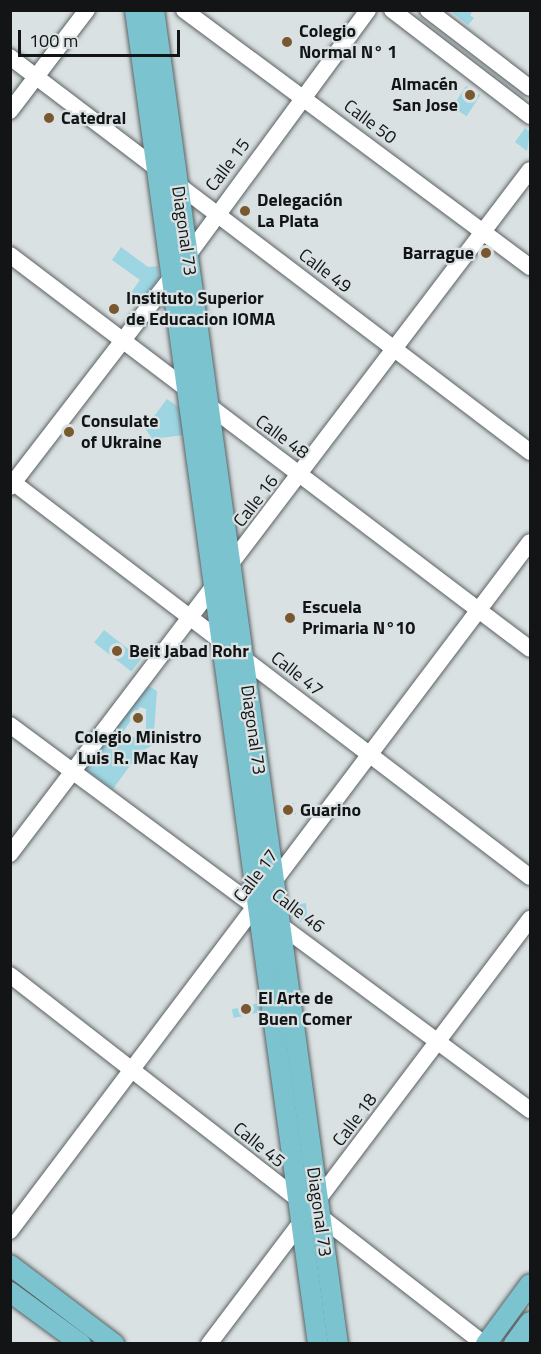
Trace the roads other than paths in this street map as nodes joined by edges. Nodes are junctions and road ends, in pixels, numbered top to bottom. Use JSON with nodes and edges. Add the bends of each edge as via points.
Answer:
{"nodes":[{"id":1,"x":87,"y":10,"type":"edge"},
{"id":2,"x":135,"y":10,"type":"edge"},
{"id":3,"x":184,"y":10,"type":"edge"},
{"id":4,"x":369,"y":10,"type":"edge"},
{"id":5,"x":392,"y":10,"type":"edge"},
{"id":6,"x":428,"y":10,"type":"edge"},
{"id":7,"x":159,"y":15,"type":"edge"},
{"id":8,"x":10,"y":57,"type":"edge"},
{"id":9,"x":37,"y":76,"type":"junction"},
{"id":10,"x":531,"y":88,"type":"edge"},
{"id":11,"x":304,"y":96,"type":"junction"},
{"id":12,"x":10,"y":111,"type":"edge"},
{"id":13,"x":531,"y":116,"type":"edge"},
{"id":14,"x":157,"y":168,"type":"junction"},
{"id":15,"x":531,"y":170,"type":"edge"},
{"id":16,"x":178,"y":185,"type":"junction"},
{"id":17,"x":216,"y":213,"type":"junction"},
{"id":18,"x":484,"y":232,"type":"junction"},
{"id":19,"x":10,"y":255,"type":"edge"},
{"id":20,"x":187,"y":255,"type":"junction"},
{"id":21,"x":531,"y":267,"type":"edge"},
{"id":22,"x":172,"y":278,"type":"junction"},
{"id":23,"x":122,"y":339,"type":"junction"},
{"id":24,"x":396,"y":349,"type":"junction"},
{"id":25,"x":188,"y":392,"type":"junction"},
{"id":26,"x":208,"y":407,"type":"junction"},
{"id":27,"x":531,"y":452,"type":"edge"},
{"id":28,"x":300,"y":475,"type":"junction"},
{"id":29,"x":12,"y":483,"type":"edge"},
{"id":30,"x":531,"y":542,"type":"edge"},
{"id":31,"x":230,"y":566,"type":"junction"},
{"id":32,"x":214,"y":588,"type":"junction"},
{"id":33,"x":479,"y":610,"type":"junction"},
{"id":34,"x":192,"y":617,"type":"junction"},
{"id":35,"x":222,"y":639,"type":"junction"},
{"id":36,"x":531,"y":649,"type":"edge"},
{"id":37,"x":243,"y":655,"type":"junction"},
{"id":38,"x":10,"y":725,"type":"edge"},
{"id":39,"x":370,"y":755,"type":"junction"},
{"id":40,"x":73,"y":773,"type":"junction"},
{"id":41,"x":10,"y":854,"type":"edge"},
{"id":42,"x":531,"y":877,"type":"edge"},
{"id":43,"x":275,"y":883,"type":"junction"},
{"id":44,"x":258,"y":906,"type":"junction"},
{"id":45,"x":531,"y":919,"type":"edge"},
{"id":46,"x":280,"y":922,"type":"junction"},
{"id":47,"x":10,"y":975,"type":"edge"},
{"id":48,"x":439,"y":1041,"type":"junction"},
{"id":49,"x":133,"y":1069,"type":"junction"},
{"id":50,"x":531,"y":1110,"type":"edge"},
{"id":51,"x":310,"y":1211,"type":"junction"},
{"id":52,"x":10,"y":1231,"type":"edge"},
{"id":53,"x":10,"y":1265,"type":"edge"},
{"id":54,"x":531,"y":1284,"type":"edge"},
{"id":55,"x":10,"y":1292,"type":"edge"},
{"id":56,"x":531,"y":1322,"type":"edge"},
{"id":57,"x":81,"y":1344,"type":"edge"},
{"id":58,"x":114,"y":1344,"type":"edge"},
{"id":59,"x":209,"y":1344,"type":"edge"},
{"id":60,"x":318,"y":1344,"type":"edge"},
{"id":61,"x":338,"y":1344,"type":"edge"},
{"id":62,"x":485,"y":1344,"type":"edge"},
{"id":63,"x":514,"y":1344,"type":"edge"}],
"edges":[{"from":1,"to":9,"type":"street"},
{"from":2,"to":14,"type":"main road","name":"Diagonal 73"},
{"from":3,"to":11,"type":"street","name":"Calle 50"},
{"from":4,"to":11,"type":"street","name":"Calle 15"},
{"from":5,"to":13,"type":"street"},
{"from":6,"to":10,"type":"street"},
{"from":7,"to":16,"type":"main road","name":"Diagonal 73"},
{"from":8,"to":9,"type":"street","name":"Calle 49"},
{"from":9,"to":12,"type":"street"},
{"from":9,"to":14,"type":"street","name":"Calle 49"},
{"from":11,"to":17,"type":"street","name":"Calle 15"},
{"from":11,"to":18,"type":"street","name":"Calle 50"},
{"from":14,"to":16,"type":"street","name":"Calle 49"},
{"from":14,"to":22,"type":"main road","name":"Diagonal 73"},
{"from":15,"to":18,"type":"street","name":"Calle 16"},
{"from":16,"to":17,"type":"street","name":"Calle 49"},
{"from":16,"to":20,"type":"main road","name":"Diagonal 73"},
{"from":17,"to":20,"type":"street","name":"Calle 15"},
{"from":17,"to":24,"type":"street","name":"Calle 49"},
{"from":18,"to":21,"type":"street","name":"Calle 50"},
{"from":18,"to":24,"type":"street","name":"Calle 16"},
{"from":19,"to":23,"type":"street","name":"Calle 48"},
{"from":20,"to":22,"type":"street","name":"Calle 15"},
{"from":20,"to":26,"type":"main road","name":"Diagonal 73"},
{"from":22,"to":23,"type":"street","name":"Calle 15"},
{"from":22,"to":25,"type":"main road","name":"Diagonal 73"},
{"from":23,"to":25,"type":"street","name":"Calle 48"},
{"from":23,"to":29,"type":"street","name":"Calle 15"},
{"from":24,"to":27,"type":"street","name":"Calle 49"},
{"from":24,"to":28,"type":"street","name":"Calle 16"},
{"from":25,"to":26,"type":"street","name":"Calle 48"},
{"from":25,"to":32,"type":"main road","name":"Diagonal 73"},
{"from":26,"to":28,"type":"street","name":"Calle 48"},
{"from":26,"to":31,"type":"main road","name":"Diagonal 73"},
{"from":28,"to":31,"type":"street","name":"Calle 16"},
{"from":28,"to":33,"type":"street","name":"Calle 48"},
{"from":29,"to":34,"type":"street","name":"Calle 47"},
{"from":30,"to":33,"type":"street","name":"Calle 17"},
{"from":31,"to":32,"type":"street","name":"Calle 16"},
{"from":31,"to":37,"type":"main road","name":"Diagonal 73"},
{"from":32,"to":34,"type":"street","name":"Calle 16"},
{"from":32,"to":35,"type":"main road","name":"Diagonal 73"},
{"from":33,"to":36,"type":"street","name":"Calle 48"},
{"from":33,"to":39,"type":"street","name":"Calle 17"},
{"from":34,"to":35,"type":"street","name":"Calle 47"},
{"from":34,"to":40,"type":"street","name":"Calle 16"},
{"from":35,"to":37,"type":"street","name":"Calle 47"},
{"from":35,"to":44,"type":"main road","name":"Diagonal 73"},
{"from":37,"to":39,"type":"street","name":"Calle 47"},
{"from":37,"to":43,"type":"main road","name":"Diagonal 73"},
{"from":38,"to":40,"type":"street","name":"Calle 46"},
{"from":39,"to":42,"type":"street","name":"Calle 47"},
{"from":39,"to":43,"type":"street","name":"Calle 17"},
{"from":40,"to":41,"type":"street","name":"Calle 16"},
{"from":40,"to":44,"type":"street","name":"Calle 46"},
{"from":43,"to":44,"type":"street","name":"Calle 17"},
{"from":43,"to":46,"type":"main road","name":"Diagonal 73"},
{"from":44,"to":46,"type":"street","name":"Calle 46"},
{"from":44,"to":49,"type":"street","name":"Calle 17"},
{"from":44,"to":51,"type":"main road","name":"Diagonal 73"},
{"from":45,"to":48,"type":"street","name":"Calle 18"},
{"from":46,"to":48,"type":"street","name":"Calle 46"},
{"from":46,"to":51,"type":"main road","name":"Diagonal 73"},
{"from":47,"to":49,"type":"street","name":"Calle 45"},
{"from":48,"to":50,"type":"street","name":"Calle 46"},
{"from":48,"to":51,"type":"street","name":"Calle 18"},
{"from":49,"to":51,"type":"street","name":"Calle 45"},
{"from":49,"to":52,"type":"street","name":"Calle 17"},
{"from":51,"to":59,"type":"street","name":"Calle 18"},
{"from":51,"to":60,"type":"main road","name":"Diagonal 73"},
{"from":51,"to":61,"type":"main road","name":"Diagonal 73"},
{"from":51,"to":62,"type":"street","name":"Calle 45"},
{"from":53,"to":58,"type":"main road"},
{"from":54,"to":62,"type":"main road"},
{"from":55,"to":57,"type":"main road"},
{"from":56,"to":63,"type":"main road"}]}
